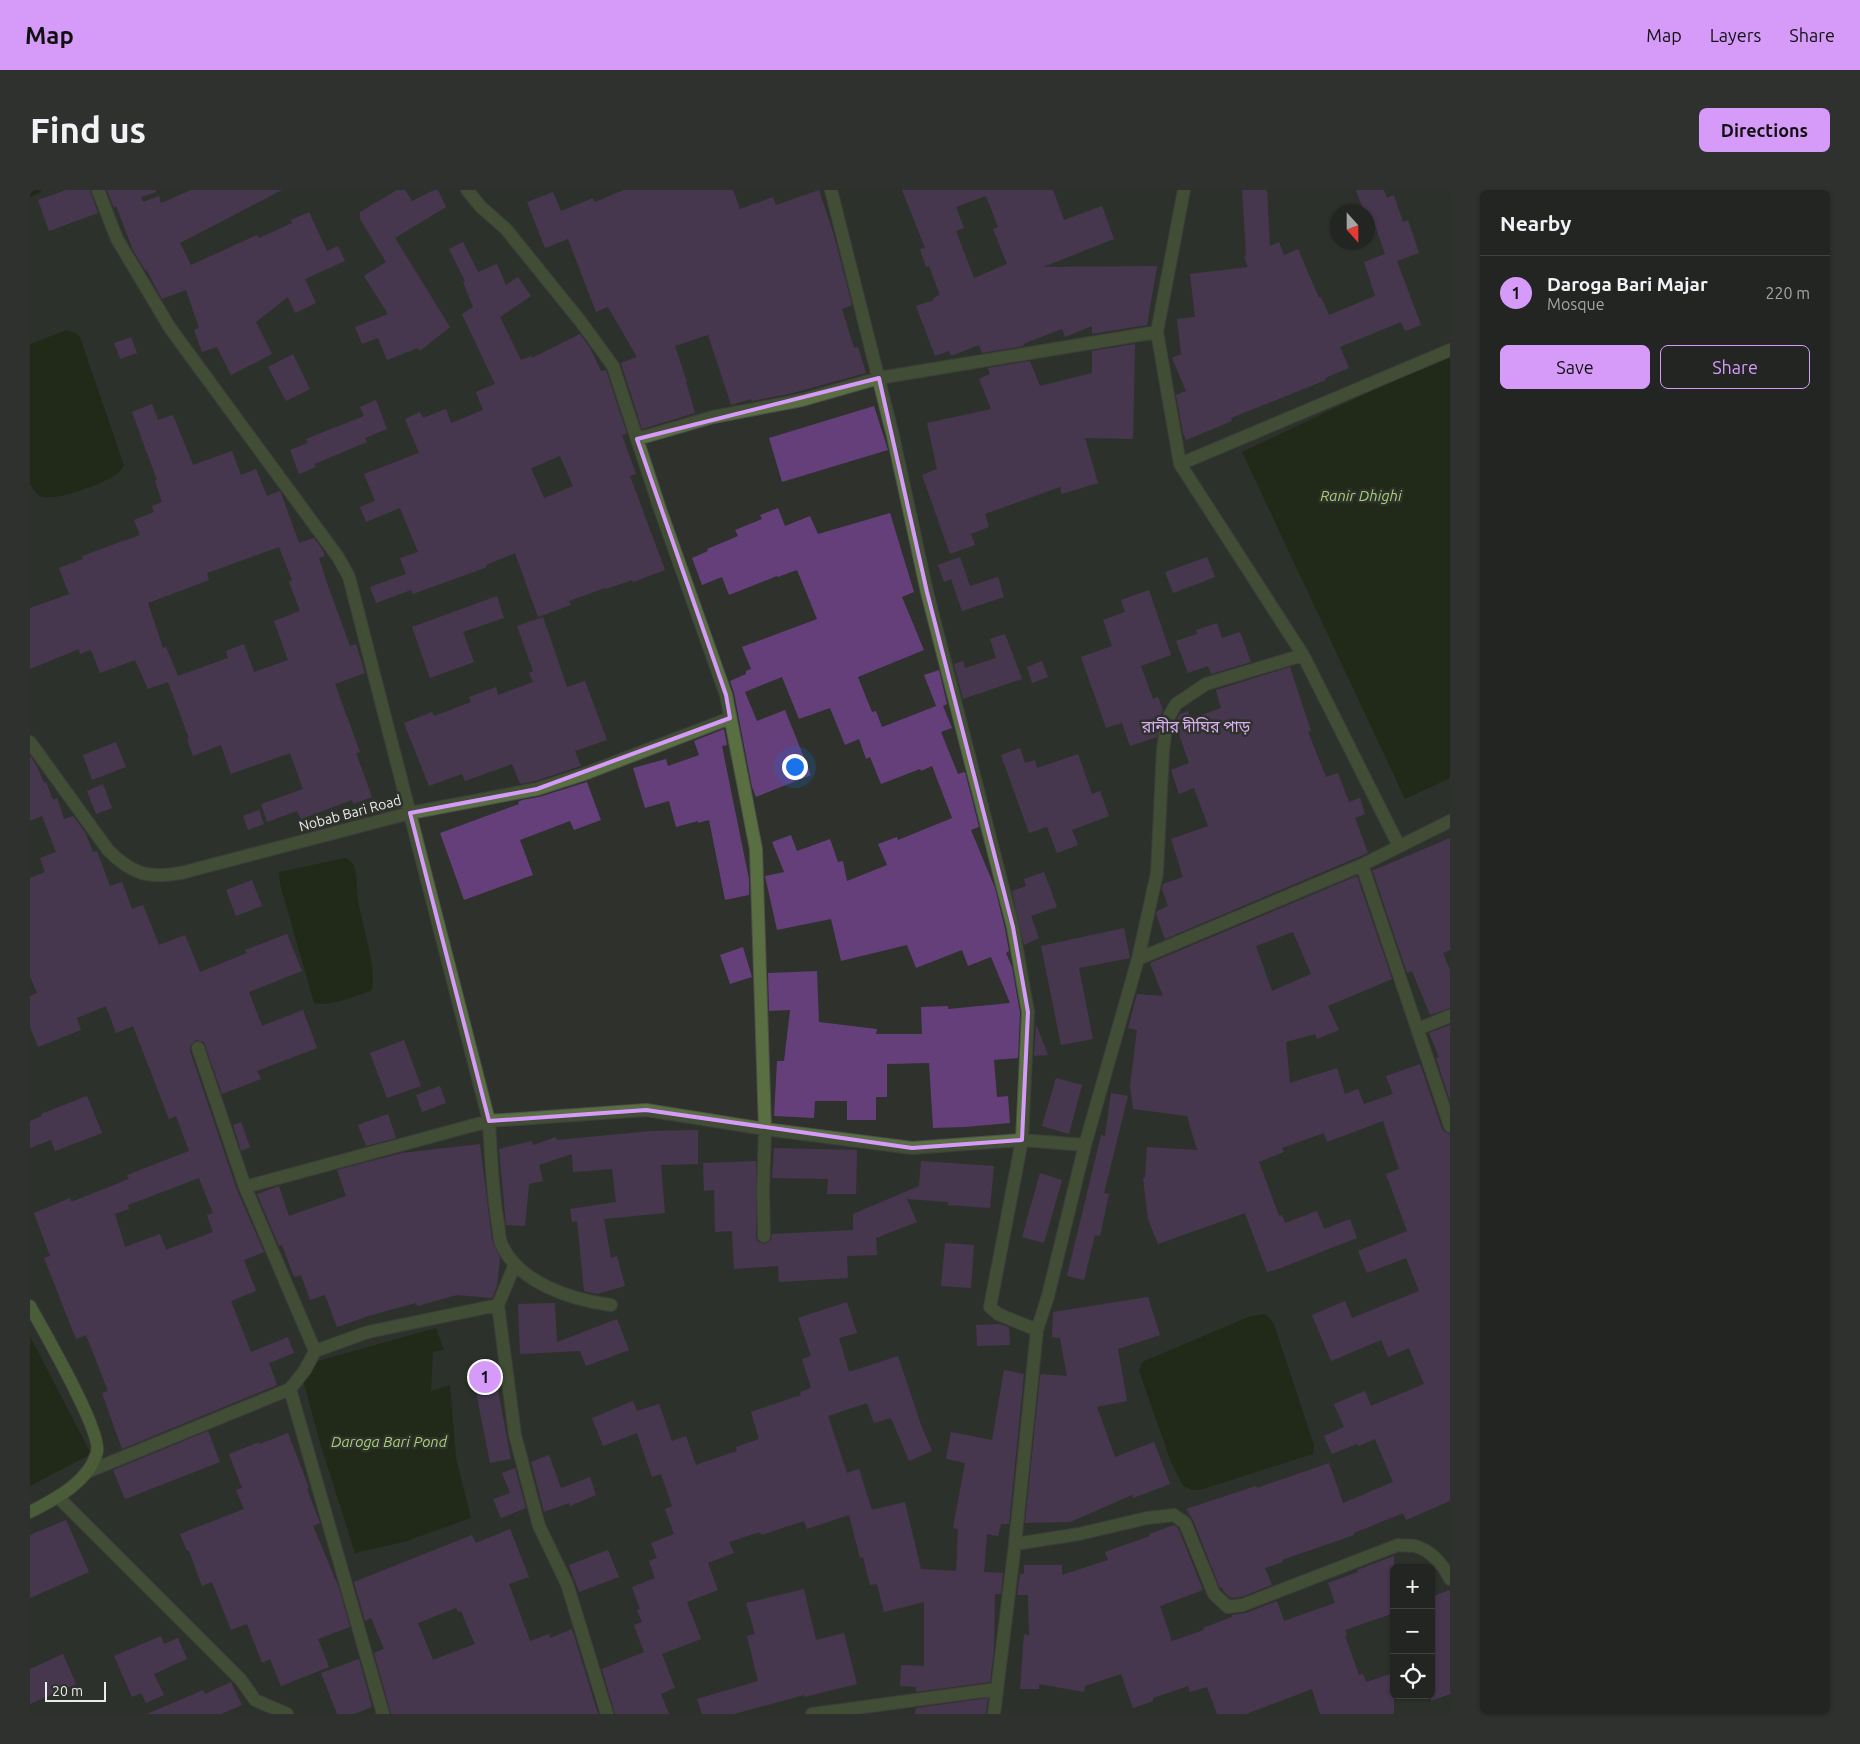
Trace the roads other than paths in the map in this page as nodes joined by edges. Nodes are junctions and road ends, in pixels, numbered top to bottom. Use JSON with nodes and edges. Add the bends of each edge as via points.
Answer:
{"nodes":[{"id":1,"x":98,"y":190,"type":"edge"},
{"id":2,"x":467,"y":190,"type":"edge"},
{"id":3,"x":831,"y":190,"type":"edge"},
{"id":4,"x":1184,"y":190,"type":"edge"},
{"id":5,"x":1157,"y":332,"type":"junction"},
{"id":6,"x":1450,"y":350,"type":"edge"},
{"id":7,"x":878,"y":378,"type":"junction"},
{"id":8,"x":637,"y":439,"type":"junction"},
{"id":9,"x":1180,"y":464,"type":"junction"},
{"id":10,"x":1304,"y":654,"type":"junction"},
{"id":11,"x":730,"y":718,"type":"junction"},
{"id":12,"x":30,"y":742,"type":"edge"},
{"id":13,"x":410,"y":813,"type":"junction"},
{"id":14,"x":1450,"y":821,"type":"edge"},
{"id":15,"x":1399,"y":846,"type":"junction"},
{"id":16,"x":1362,"y":865,"type":"junction"},
{"id":17,"x":1138,"y":959,"type":"junction"},
{"id":18,"x":1450,"y":1016,"type":"edge"},
{"id":19,"x":1418,"y":1029,"type":"junction"},
{"id":20,"x":198,"y":1048,"type":"dead end"},
{"id":21,"x":489,"y":1121,"type":"junction"},
{"id":22,"x":1450,"y":1126,"type":"edge"},
{"id":23,"x":765,"y":1129,"type":"junction"},
{"id":24,"x":1022,"y":1140,"type":"junction"},
{"id":25,"x":1086,"y":1145,"type":"junction"},
{"id":26,"x":245,"y":1187,"type":"junction"},
{"id":27,"x":764,"y":1236,"type":"dead end"},
{"id":28,"x":515,"y":1264,"type":"junction"},
{"id":29,"x":611,"y":1305,"type":"dead end"},
{"id":30,"x":30,"y":1306,"type":"edge"},
{"id":31,"x":498,"y":1306,"type":"junction"},
{"id":32,"x":1037,"y":1330,"type":"junction"},
{"id":33,"x":315,"y":1351,"type":"junction"},
{"id":34,"x":290,"y":1389,"type":"junction"},
{"id":35,"x":87,"y":1472,"type":"junction"},
{"id":36,"x":58,"y":1497,"type":"junction"},
{"id":37,"x":30,"y":1512,"type":"edge"},
{"id":38,"x":1014,"y":1544,"type":"junction"},
{"id":39,"x":1450,"y":1579,"type":"edge"},
{"id":40,"x":997,"y":1689,"type":"junction"},
{"id":41,"x":255,"y":1700,"type":"junction"},
{"id":42,"x":262,"y":1714,"type":"edge"},
{"id":43,"x":287,"y":1714,"type":"edge"},
{"id":44,"x":383,"y":1714,"type":"edge"},
{"id":45,"x":607,"y":1714,"type":"edge"},
{"id":46,"x":812,"y":1714,"type":"edge"},
{"id":47,"x":994,"y":1714,"type":"edge"}],
"edges":[{"from":1,"to":13,"type":"street","via":[[117,239],[170,328],[338,557],[349,577]]},
{"from":2,"to":8,"type":"street","via":[[506,229],[613,366]]},
{"from":3,"to":7,"type":"street"},
{"from":4,"to":5,"type":"street"},
{"from":5,"to":7,"type":"street"},
{"from":5,"to":9,"type":"street"},
{"from":6,"to":9,"type":"street"},
{"from":7,"to":8,"type":"street","via":[[802,400],[713,417]]},
{"from":7,"to":24,"type":"street","via":[[927,592],[1013,927],[1028,1012]]},
{"from":8,"to":11,"type":"street","via":[[726,695]]},
{"from":9,"to":10,"type":"street"},
{"from":10,"to":15,"type":"street"},
{"from":10,"to":17,"type":"street","via":[[1206,684],[1176,704],[1167,720],[1157,872]]},
{"from":11,"to":13,"type":"street","name":"Nobab Bari Road","via":[[537,789]]},
{"from":11,"to":23,"type":"street","via":[[756,849]]},
{"from":12,"to":13,"type":"street","name":"Nobab Bari Road","via":[[108,850],[119,861],[141,873],[161,876],[181,873]]},
{"from":13,"to":21,"type":"street"},
{"from":14,"to":15,"type":"street"},
{"from":15,"to":16,"type":"street"},
{"from":16,"to":17,"type":"street"},
{"from":16,"to":19,"type":"street"},
{"from":17,"to":25,"type":"street"},
{"from":18,"to":19,"type":"street"},
{"from":19,"to":22,"type":"street"},
{"from":20,"to":26,"type":"street"},
{"from":21,"to":23,"type":"street","via":[[646,1110]]},
{"from":21,"to":26,"type":"street"},
{"from":21,"to":28,"type":"street","via":[[494,1203],[502,1243]]},
{"from":23,"to":24,"type":"street","via":[[912,1148]]},
{"from":23,"to":27,"type":"street"},
{"from":24,"to":25,"type":"street"},
{"from":24,"to":32,"type":"street","via":[[990,1308]]},
{"from":25,"to":32,"type":"street"},
{"from":26,"to":33,"type":"street"},
{"from":28,"to":29,"type":"street","via":[[552,1289],[586,1302]]},
{"from":28,"to":31,"type":"street"},
{"from":30,"to":35,"type":"street","via":[[84,1409],[96,1439],[97,1451]]},
{"from":31,"to":33,"type":"street","via":[[368,1332]]},
{"from":31,"to":45,"type":"street","via":[[515,1434],[539,1526],[567,1584]]},
{"from":32,"to":38,"type":"street"},
{"from":33,"to":34,"type":"street"},
{"from":34,"to":35,"type":"street"},
{"from":34,"to":44,"type":"street"},
{"from":35,"to":36,"type":"street"},
{"from":36,"to":37,"type":"street"},
{"from":36,"to":41,"type":"street","via":[[241,1680]]},
{"from":38,"to":39,"type":"street","via":[[1174,1515],[1185,1522],[1214,1594],[1228,1607],[1243,1605],[1398,1545],[1415,1546],[1432,1556],[1446,1569]]},
{"from":38,"to":40,"type":"street"},
{"from":40,"to":46,"type":"street"},
{"from":40,"to":47,"type":"street"},
{"from":41,"to":42,"type":"street"},
{"from":41,"to":43,"type":"street"}]}
